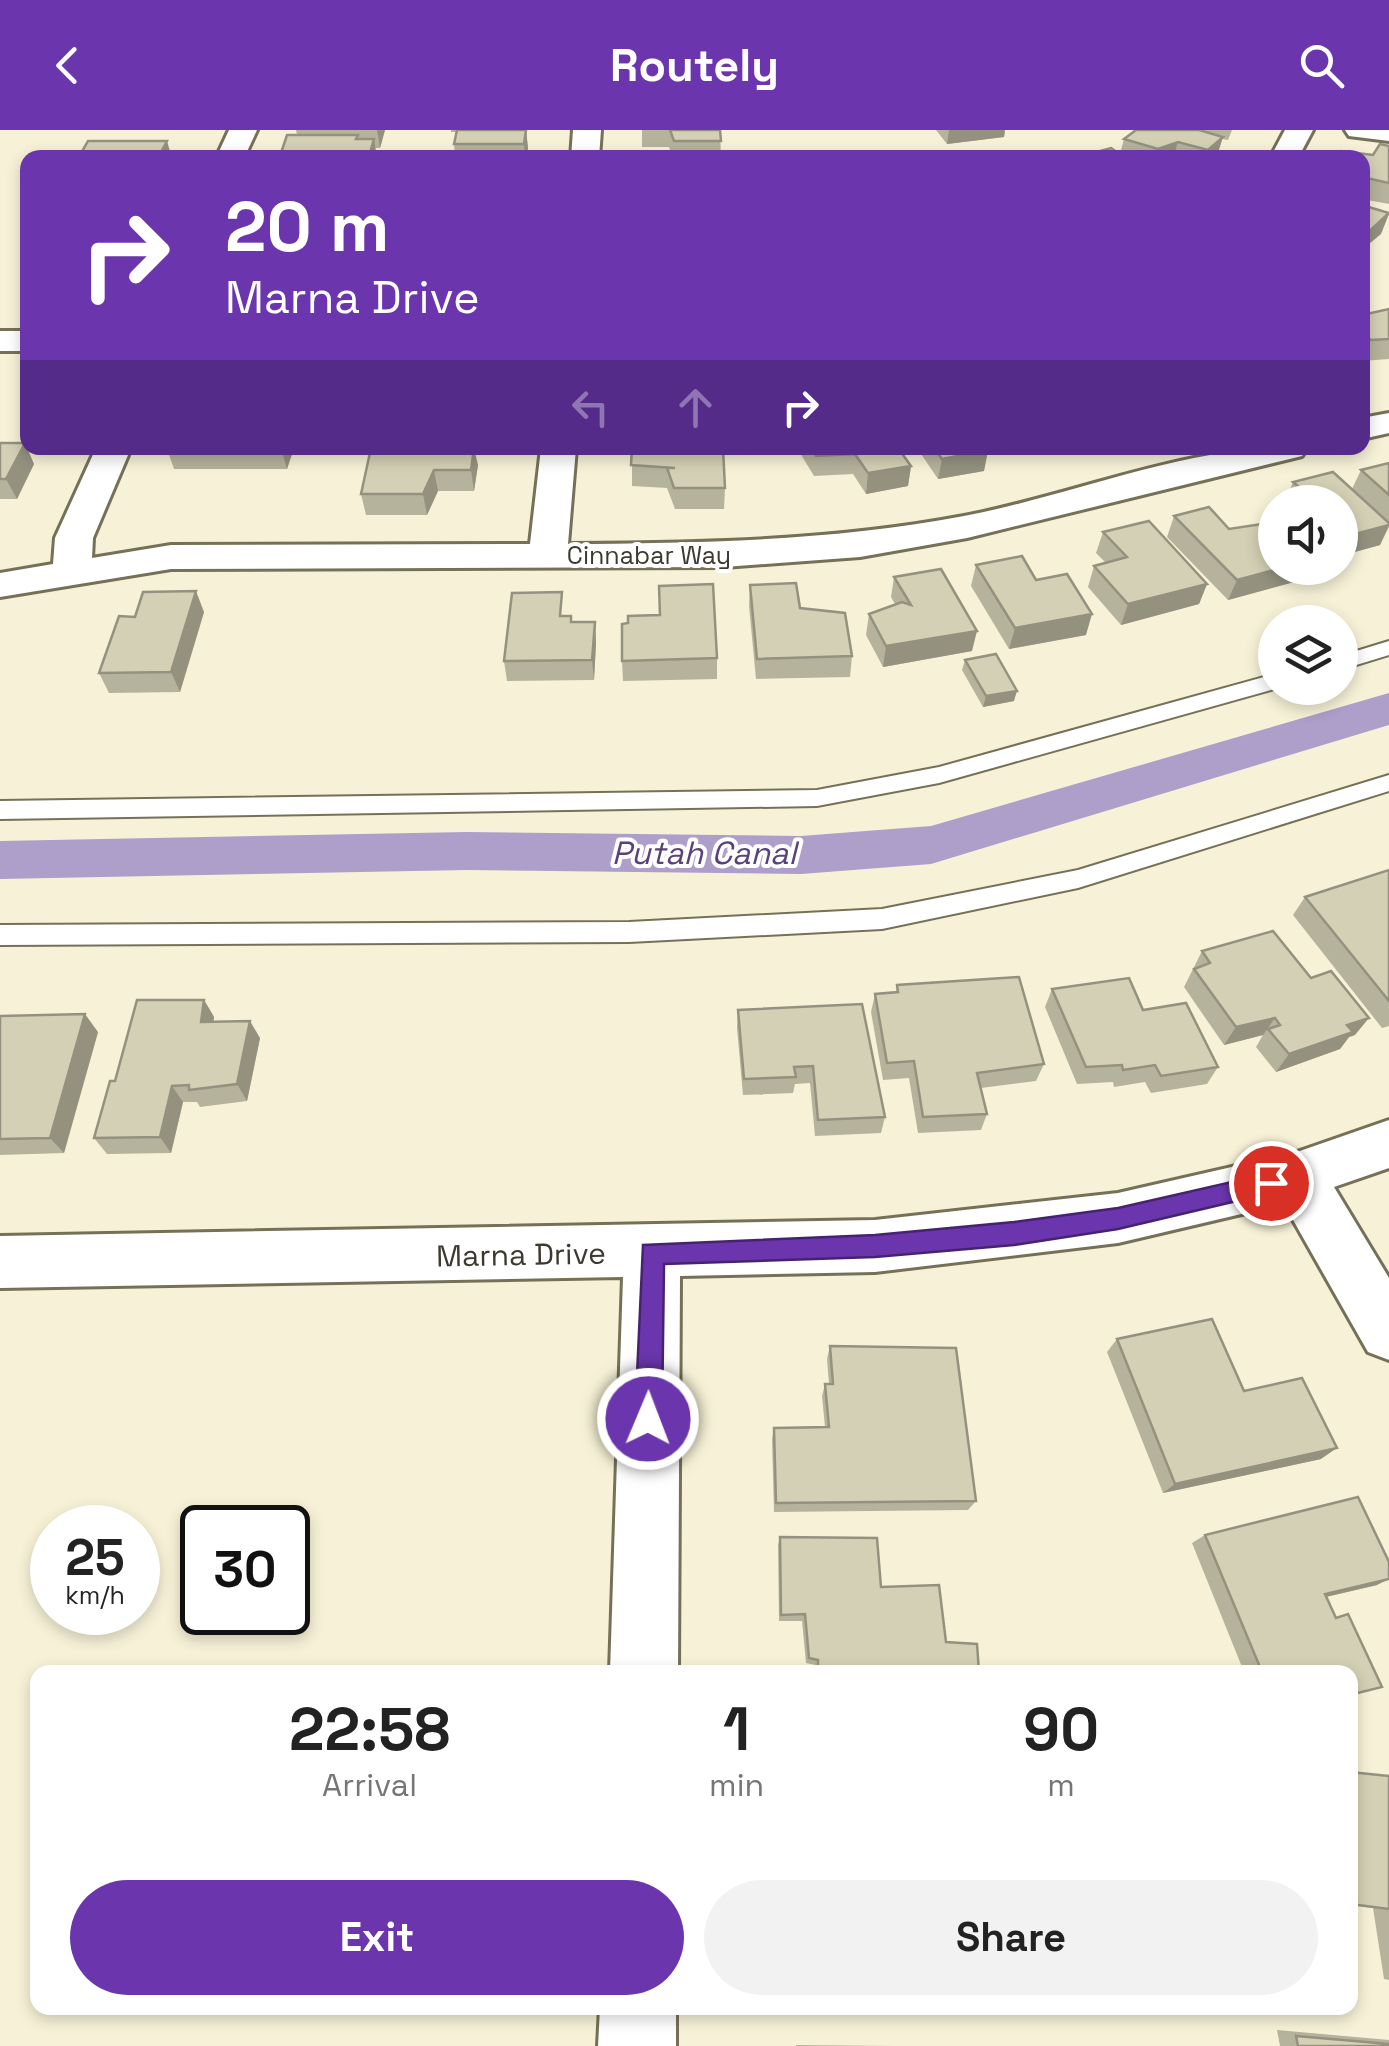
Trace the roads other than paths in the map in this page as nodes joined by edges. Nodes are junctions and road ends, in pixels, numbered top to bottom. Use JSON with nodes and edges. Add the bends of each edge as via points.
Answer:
{"nodes":[{"id":1,"x":1359,"y":130,"type":"edge"},
{"id":2,"x":1389,"y":133,"type":"edge"},
{"id":3,"x":109,"y":455,"type":"edge"},
{"id":4,"x":557,"y":455,"type":"edge"},
{"id":5,"x":1259,"y":455,"type":"edge"},
{"id":6,"x":548,"y":556,"type":"junction"},
{"id":7,"x":71,"y":575,"type":"junction"},
{"id":8,"x":0,"y":584,"type":"edge"},
{"id":9,"x":1389,"y":648,"type":"edge"},
{"id":10,"x":1358,"y":657,"type":"edge"},
{"id":11,"x":1258,"y":686,"type":"edge"},
{"id":12,"x":1389,"y":784,"type":"edge"},
{"id":13,"x":0,"y":810,"type":"edge"},
{"id":14,"x":0,"y":935,"type":"edge"},
{"id":15,"x":1389,"y":1144,"type":"edge"},
{"id":16,"x":1297,"y":1176,"type":"junction"},
{"id":17,"x":652,"y":1253,"type":"junction"},
{"id":18,"x":0,"y":1262,"type":"edge"},
{"id":19,"x":1389,"y":1332,"type":"edge"},
{"id":20,"x":644,"y":1665,"type":"edge"},
{"id":21,"x":638,"y":2015,"type":"edge"},
{"id":22,"x":637,"y":2046,"type":"edge"}],
"edges":[{"from":1,"to":2,"type":"street"},
{"from":3,"to":7,"type":"street","via":[[74,538]]},
{"from":4,"to":6,"type":"street"},
{"from":5,"to":6,"type":"street","name":"Cinnabar Way","via":[[966,527],[860,544],[724,555]]},
{"from":6,"to":7,"type":"street","name":"Cinnabar Way","via":[[171,557]]},
{"from":7,"to":8,"type":"street","name":"Cinnabar Way"},
{"from":9,"to":10,"type":"lane"},
{"from":11,"to":13,"type":"lane","via":[[939,775],[817,798]]},
{"from":12,"to":14,"type":"lane","via":[[1078,879],[882,919],[629,932]]},
{"from":15,"to":16,"type":"street","name":"Marna Drive"},
{"from":16,"to":17,"type":"street","name":"Marna Drive","via":[[1118,1218],[1014,1234]]},
{"from":16,"to":19,"type":"street"},
{"from":17,"to":18,"type":"street","name":"Marna Drive"},
{"from":17,"to":20,"type":"street"},
{"from":21,"to":22,"type":"street"}]}
